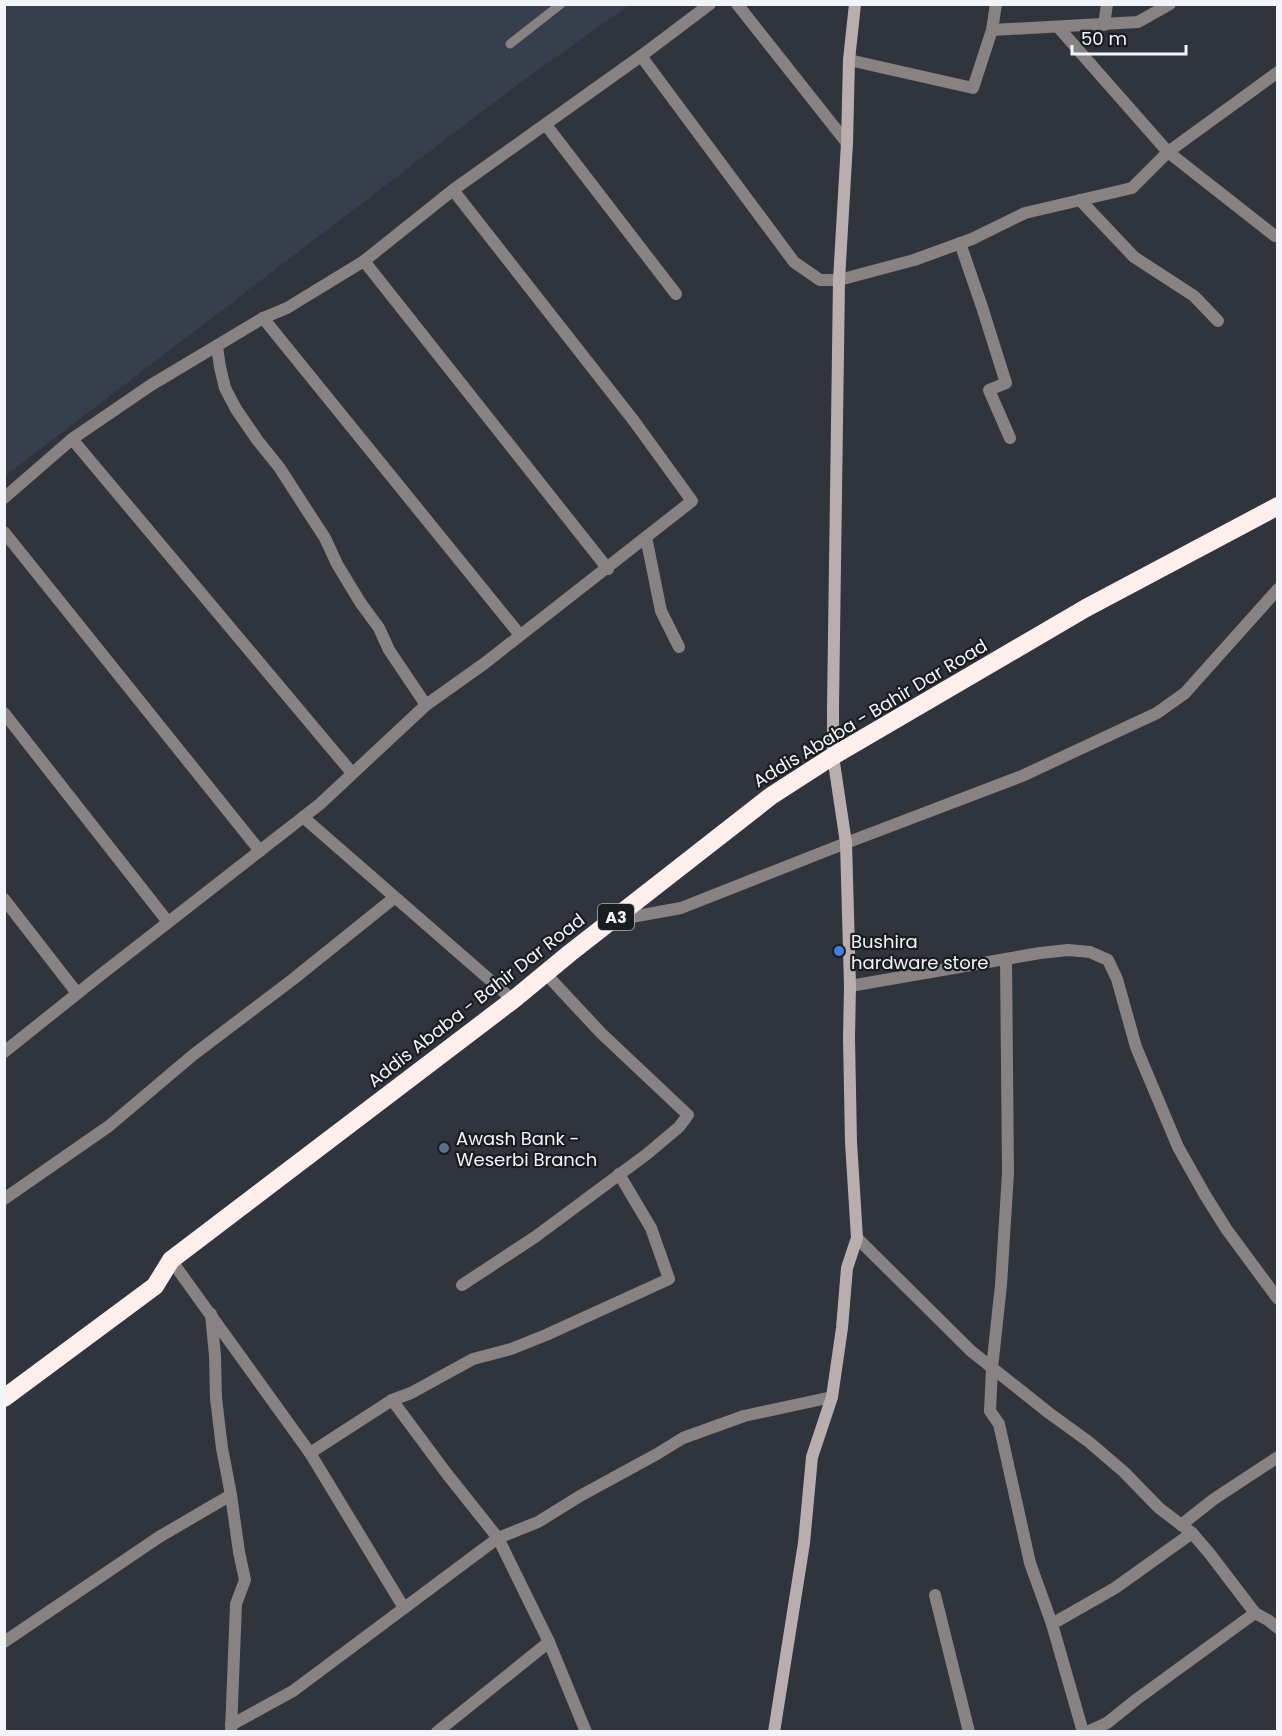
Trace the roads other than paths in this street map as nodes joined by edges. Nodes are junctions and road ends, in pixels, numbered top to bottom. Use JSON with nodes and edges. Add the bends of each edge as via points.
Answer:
{"nodes":[{"id":1,"x":561,"y":4,"type":"edge"},
{"id":2,"x":710,"y":4,"type":"edge"},
{"id":3,"x":737,"y":4,"type":"edge"},
{"id":4,"x":855,"y":4,"type":"edge"},
{"id":5,"x":996,"y":4,"type":"edge"},
{"id":6,"x":1107,"y":4,"type":"edge"},
{"id":7,"x":1170,"y":4,"type":"edge"},
{"id":8,"x":1104,"y":25,"type":"junction"},
{"id":9,"x":1058,"y":27,"type":"junction"},
{"id":10,"x":992,"y":30,"type":"junction"},
{"id":11,"x":510,"y":44,"type":"dead end"},
{"id":12,"x":641,"y":56,"type":"junction"},
{"id":13,"x":849,"y":60,"type":"junction"},
{"id":14,"x":1278,"y":72,"type":"edge"},
{"id":15,"x":546,"y":125,"type":"junction"},
{"id":16,"x":848,"y":143,"type":"junction"},
{"id":17,"x":1168,"y":152,"type":"junction"},
{"id":18,"x":453,"y":190,"type":"junction"},
{"id":19,"x":1080,"y":200,"type":"junction"},
{"id":20,"x":1275,"y":236,"type":"dead end"},
{"id":21,"x":960,"y":243,"type":"junction"},
{"id":22,"x":364,"y":261,"type":"junction"},
{"id":23,"x":839,"y":280,"type":"junction"},
{"id":24,"x":676,"y":294,"type":"dead end"},
{"id":25,"x":263,"y":318,"type":"junction"},
{"id":26,"x":1218,"y":321,"type":"dead end"},
{"id":27,"x":217,"y":346,"type":"junction"},
{"id":28,"x":1010,"y":438,"type":"dead end"},
{"id":29,"x":72,"y":439,"type":"junction"},
{"id":30,"x":4,"y":498,"type":"edge"},
{"id":31,"x":1278,"y":507,"type":"edge"},
{"id":32,"x":4,"y":532,"type":"edge"},
{"id":33,"x":646,"y":537,"type":"junction"},
{"id":34,"x":608,"y":569,"type":"junction"},
{"id":35,"x":1278,"y":589,"type":"edge"},
{"id":36,"x":520,"y":635,"type":"junction"},
{"id":37,"x":679,"y":647,"type":"dead end"},
{"id":38,"x":426,"y":705,"type":"junction"},
{"id":39,"x":4,"y":714,"type":"edge"},
{"id":40,"x":833,"y":756,"type":"junction"},
{"id":41,"x":352,"y":773,"type":"junction"},
{"id":42,"x":303,"y":817,"type":"junction"},
{"id":43,"x":846,"y":843,"type":"junction"},
{"id":44,"x":260,"y":851,"type":"junction"},
{"id":45,"x":394,"y":898,"type":"junction"},
{"id":46,"x":4,"y":900,"type":"edge"},
{"id":47,"x":613,"y":920,"type":"junction"},
{"id":48,"x":168,"y":922,"type":"junction"},
{"id":49,"x":1006,"y":960,"type":"junction"},
{"id":50,"x":546,"y":974,"type":"junction"},
{"id":51,"x":850,"y":986,"type":"junction"},
{"id":52,"x":78,"y":993,"type":"junction"},
{"id":53,"x":513,"y":1000,"type":"junction"},
{"id":54,"x":4,"y":1052,"type":"edge"},
{"id":55,"x":619,"y":1174,"type":"junction"},
{"id":56,"x":4,"y":1199,"type":"edge"},
{"id":57,"x":857,"y":1238,"type":"junction"},
{"id":58,"x":171,"y":1260,"type":"junction"},
{"id":59,"x":462,"y":1285,"type":"dead end"},
{"id":60,"x":1278,"y":1299,"type":"edge"},
{"id":61,"x":211,"y":1314,"type":"junction"},
{"id":62,"x":992,"y":1368,"type":"junction"},
{"id":63,"x":832,"y":1396,"type":"junction"},
{"id":64,"x":4,"y":1398,"type":"edge"},
{"id":65,"x":392,"y":1400,"type":"junction"},
{"id":66,"x":310,"y":1453,"type":"junction"},
{"id":67,"x":1278,"y":1457,"type":"edge"},
{"id":68,"x":231,"y":1495,"type":"junction"},
{"id":69,"x":1186,"y":1529,"type":"junction"},
{"id":70,"x":498,"y":1538,"type":"junction"},
{"id":71,"x":935,"y":1595,"type":"dead end"},
{"id":72,"x":404,"y":1608,"type":"junction"},
{"id":73,"x":1255,"y":1613,"type":"junction"},
{"id":74,"x":1052,"y":1624,"type":"junction"},
{"id":75,"x":1278,"y":1628,"type":"edge"},
{"id":76,"x":4,"y":1642,"type":"edge"},
{"id":77,"x":549,"y":1642,"type":"junction"},
{"id":78,"x":1110,"y":1727,"type":"edge"},
{"id":79,"x":231,"y":1728,"type":"edge"},
{"id":80,"x":437,"y":1731,"type":"edge"},
{"id":81,"x":586,"y":1731,"type":"edge"},
{"id":82,"x":774,"y":1731,"type":"edge"},
{"id":83,"x":969,"y":1731,"type":"edge"},
{"id":84,"x":1083,"y":1731,"type":"edge"},
{"id":85,"x":1087,"y":1731,"type":"edge"}],
"edges":[{"from":1,"to":11,"type":"lane"},
{"from":2,"to":12,"type":"street"},
{"from":3,"to":16,"type":"street"},
{"from":4,"to":13,"type":"street"},
{"from":5,"to":10,"type":"street"},
{"from":6,"to":8,"type":"street"},
{"from":7,"to":8,"type":"street","via":[[1138,22]]},
{"from":8,"to":9,"type":"street"},
{"from":9,"to":10,"type":"street"},
{"from":9,"to":17,"type":"street"},
{"from":10,"to":13,"type":"street","via":[[973,88]]},
{"from":12,"to":15,"type":"street"},
{"from":12,"to":23,"type":"street","via":[[794,262],[820,280]]},
{"from":13,"to":16,"type":"street"},
{"from":14,"to":17,"type":"street"},
{"from":15,"to":18,"type":"street"},
{"from":15,"to":24,"type":"street"},
{"from":16,"to":23,"type":"street"},
{"from":17,"to":19,"type":"street","via":[[1132,188]]},
{"from":17,"to":20,"type":"street"},
{"from":18,"to":22,"type":"street"},
{"from":18,"to":33,"type":"street","via":[[692,501]]},
{"from":19,"to":21,"type":"street","via":[[1025,213]]},
{"from":19,"to":26,"type":"street","via":[[1134,257],[1194,296]]},
{"from":21,"to":23,"type":"street"},
{"from":21,"to":28,"type":"street","via":[[1006,383],[989,390]]},
{"from":22,"to":25,"type":"street","via":[[287,308]]},
{"from":22,"to":34,"type":"street"},
{"from":23,"to":40,"type":"street"},
{"from":25,"to":27,"type":"street"},
{"from":25,"to":36,"type":"street"},
{"from":27,"to":29,"type":"street"},
{"from":27,"to":38,"type":"street","via":[[225,388],[236,409],[325,538],[389,650]]},
{"from":29,"to":30,"type":"street"},
{"from":29,"to":41,"type":"street"},
{"from":31,"to":40,"type":"highway","name":"Addis Ababa - Bahir Dar Road","number":"A3","via":[[1086,608]]},
{"from":32,"to":44,"type":"street"},
{"from":33,"to":34,"type":"street"},
{"from":33,"to":37,"type":"street","via":[[661,611]]},
{"from":34,"to":36,"type":"street"},
{"from":35,"to":43,"type":"street","via":[[1185,693],[1157,713],[1022,776]]},
{"from":36,"to":38,"type":"street"},
{"from":38,"to":41,"type":"street"},
{"from":39,"to":48,"type":"street"},
{"from":40,"to":43,"type":"street"},
{"from":40,"to":47,"type":"highway","name":"Addis Ababa - Bahir Dar Road","number":"A3","via":[[771,796]]},
{"from":41,"to":42,"type":"street"},
{"from":42,"to":44,"type":"street"},
{"from":42,"to":45,"type":"street"},
{"from":43,"to":47,"type":"street","via":[[681,908]]},
{"from":43,"to":51,"type":"street"},
{"from":44,"to":48,"type":"street"},
{"from":45,"to":53,"type":"street"},
{"from":45,"to":56,"type":"street","via":[[192,1055],[109,1126]]},
{"from":46,"to":52,"type":"street"},
{"from":47,"to":50,"type":"highway","name":"Addis Ababa - Bahir Dar Road","number":"A3"},
{"from":48,"to":52,"type":"street"},
{"from":49,"to":51,"type":"street"},
{"from":49,"to":60,"type":"street","via":[[1068,950],[1090,952],[1108,960],[1136,1047],[1178,1147],[1227,1230]]},
{"from":49,"to":62,"type":"street","via":[[1008,1173]]},
{"from":50,"to":53,"type":"highway","name":"Addis Ababa - Bahir Dar Road","number":"A3"},
{"from":50,"to":55,"type":"street","via":[[688,1115]]},
{"from":51,"to":57,"type":"street","via":[[851,1142]]},
{"from":52,"to":54,"type":"street"},
{"from":53,"to":58,"type":"highway","name":"Addis Ababa - Bahir Dar Road","number":"A3"},
{"from":55,"to":59,"type":"street"},
{"from":55,"to":65,"type":"street","via":[[651,1228],[669,1279],[546,1335],[473,1359]]},
{"from":57,"to":62,"type":"street"},
{"from":57,"to":63,"type":"street","via":[[847,1268]]},
{"from":58,"to":61,"type":"street"},
{"from":58,"to":64,"type":"highway","name":"Addis Ababa - Bahir Dar Road","number":"A3","via":[[155,1286]]},
{"from":61,"to":66,"type":"street"},
{"from":61,"to":68,"type":"street","via":[[217,1408]]},
{"from":62,"to":69,"type":"street","via":[[1089,1442]]},
{"from":62,"to":74,"type":"street","via":[[990,1411],[999,1424],[1030,1563]]},
{"from":63,"to":70,"type":"street","via":[[744,1416],[683,1437],[537,1522]]},
{"from":63,"to":82,"type":"street","via":[[812,1457],[804,1543]]},
{"from":65,"to":66,"type":"street"},
{"from":65,"to":70,"type":"street"},
{"from":66,"to":72,"type":"street"},
{"from":67,"to":69,"type":"street","via":[[1214,1499]]},
{"from":68,"to":76,"type":"street","via":[[159,1537]]},
{"from":68,"to":79,"type":"street","via":[[245,1580],[236,1604]]},
{"from":69,"to":73,"type":"street"},
{"from":69,"to":74,"type":"street","via":[[1115,1588]]},
{"from":70,"to":72,"type":"street"},
{"from":70,"to":77,"type":"street"},
{"from":71,"to":83,"type":"street"},
{"from":72,"to":79,"type":"street","via":[[292,1691]]},
{"from":73,"to":75,"type":"street"},
{"from":73,"to":78,"type":"street","via":[[1137,1699]]},
{"from":74,"to":84,"type":"street"},
{"from":77,"to":80,"type":"street"},
{"from":77,"to":81,"type":"street"},
{"from":78,"to":85,"type":"street"}]}
